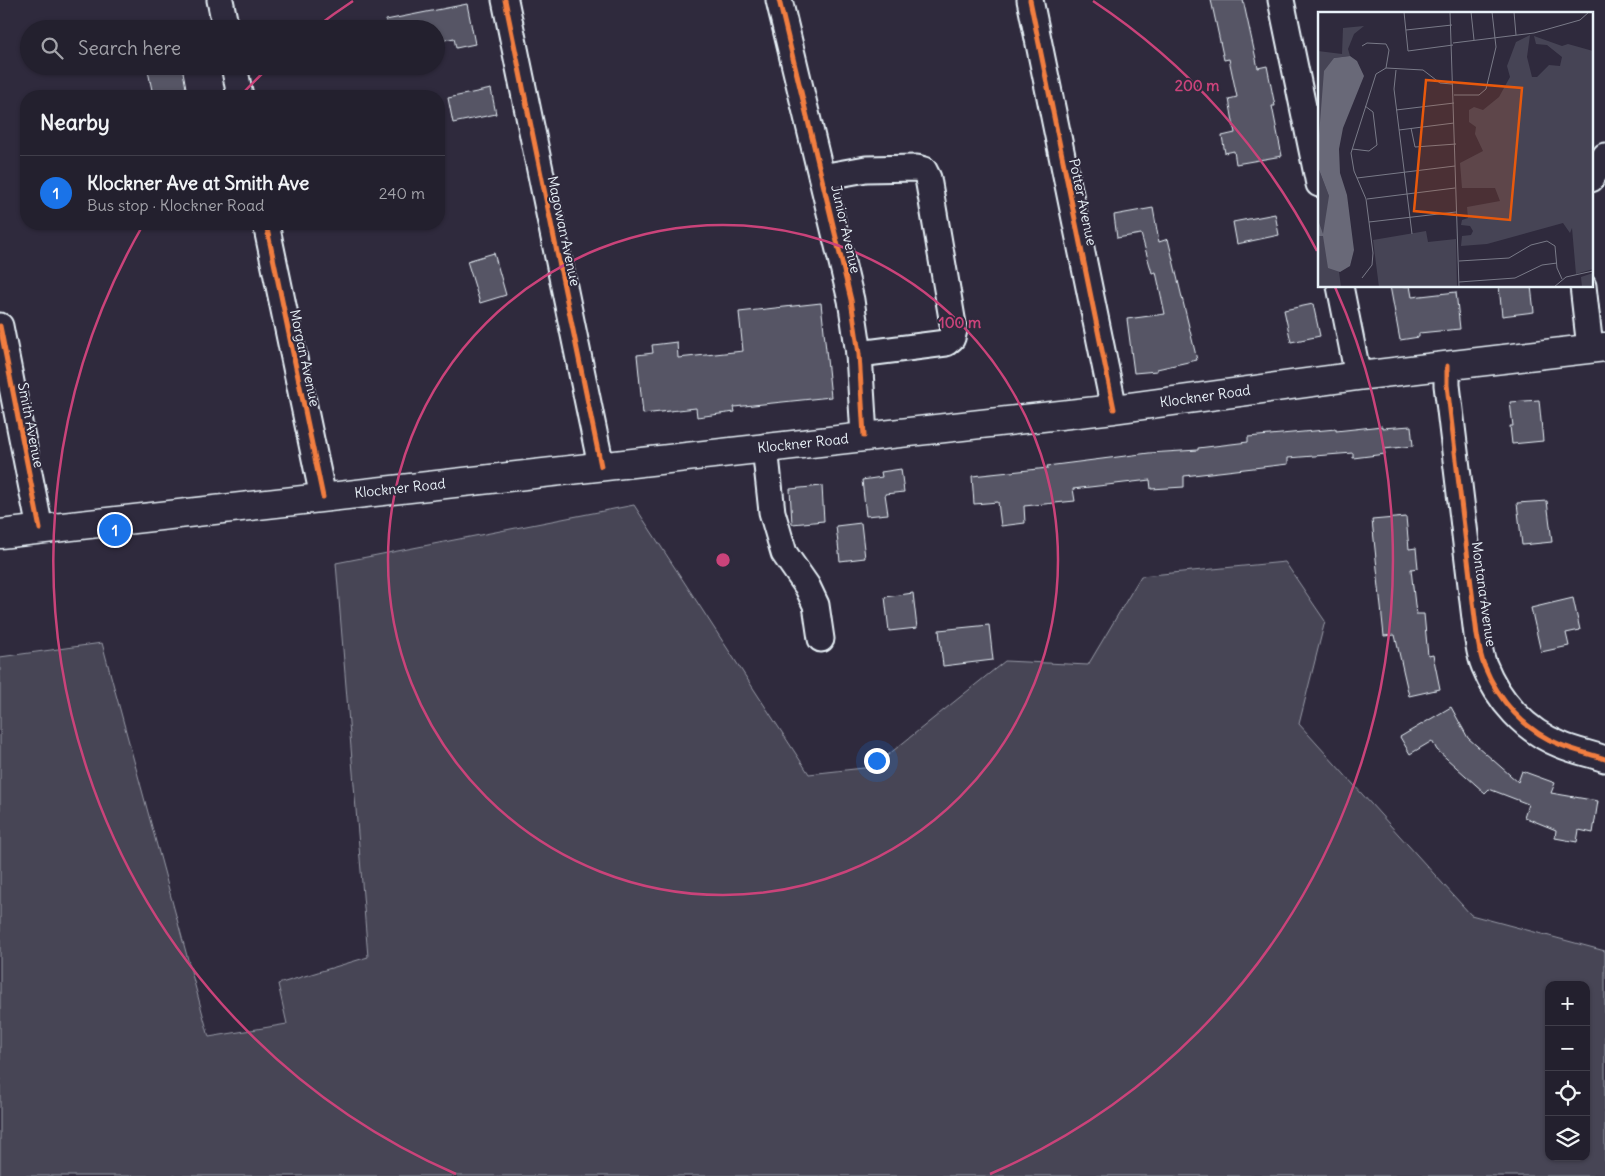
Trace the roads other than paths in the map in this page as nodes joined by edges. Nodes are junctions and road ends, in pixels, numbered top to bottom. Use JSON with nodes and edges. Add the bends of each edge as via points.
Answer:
{"nodes":[{"id":1,"x":220,"y":0,"type":"edge"},
{"id":2,"x":505,"y":0,"type":"edge"},
{"id":3,"x":779,"y":0,"type":"edge"},
{"id":4,"x":1030,"y":0,"type":"edge"},
{"id":5,"x":1281,"y":0,"type":"edge"},
{"id":6,"x":224,"y":20,"type":"edge"},
{"id":7,"x":236,"y":75,"type":"edge"},
{"id":8,"x":239,"y":90,"type":"edge"},
{"id":9,"x":1605,"y":156,"type":"edge"},
{"id":10,"x":822,"y":177,"type":"junction"},
{"id":11,"x":1592,"y":177,"type":"edge"},
{"id":12,"x":1318,"y":179,"type":"edge"},
{"id":13,"x":267,"y":230,"type":"edge"},
{"id":14,"x":1340,"y":288,"type":"edge"},
{"id":15,"x":1583,"y":288,"type":"edge"},
{"id":16,"x":0,"y":326,"type":"edge"},
{"id":17,"x":1598,"y":348,"type":"edge"},
{"id":18,"x":859,"y":354,"type":"junction"},
{"id":19,"x":1447,"y":366,"type":"junction"},
{"id":20,"x":1358,"y":376,"type":"junction"},
{"id":21,"x":6,"y":384,"type":"edge"},
{"id":22,"x":1114,"y":409,"type":"junction"},
{"id":23,"x":864,"y":436,"type":"junction"},
{"id":24,"x":765,"y":447,"type":"junction"},
{"id":25,"x":601,"y":466,"type":"junction"},
{"id":26,"x":322,"y":497,"type":"junction"},
{"id":27,"x":40,"y":529,"type":"junction"},
{"id":28,"x":0,"y":534,"type":"edge"},
{"id":29,"x":822,"y":639,"type":"dead end"},
{"id":30,"x":1605,"y":759,"type":"edge"}],
"edges":[{"from":1,"to":6,"type":"street"},
{"from":2,"to":25,"type":"street","name":"Magowan Avenue"},
{"from":3,"to":10,"type":"street","name":"Junior Avenue"},
{"from":4,"to":22,"type":"street","name":"Potter Avenue"},
{"from":5,"to":12,"type":"street"},
{"from":7,"to":8,"type":"street"},
{"from":9,"to":11,"type":"street"},
{"from":10,"to":18,"type":"street","name":"Junior Avenue","via":[[851,300]]},
{"from":10,"to":18,"type":"street","via":[[866,169],[917,168],[924,170],[928,178],[954,330],[952,338],[946,343]]},
{"from":13,"to":26,"type":"street","name":"Morgan Avenue"},
{"from":14,"to":20,"type":"street"},
{"from":15,"to":17,"type":"street"},
{"from":16,"to":21,"type":"street","name":"Smith Avenue"},
{"from":17,"to":19,"type":"main road","name":"Klockner Road"},
{"from":18,"to":23,"type":"street","name":"Junior Avenue"},
{"from":19,"to":20,"type":"main road","name":"Klockner Road"},
{"from":19,"to":30,"type":"street","name":"Montana Avenue","via":[[1475,625],[1483,663],[1513,712],[1535,731],[1560,745]]},
{"from":20,"to":22,"type":"main road","name":"Klockner Road"},
{"from":21,"to":27,"type":"street","name":"Smith Avenue"},
{"from":22,"to":23,"type":"main road","name":"Klockner Road"},
{"from":23,"to":24,"type":"main road","name":"Klockner Road"},
{"from":24,"to":25,"type":"main road","name":"Klockner Road"},
{"from":24,"to":29,"type":"street","via":[[772,512],[784,553],[816,605]]},
{"from":25,"to":26,"type":"main road","name":"Klockner Road"},
{"from":26,"to":27,"type":"main road","name":"Klockner Road"},
{"from":27,"to":28,"type":"main road","name":"Klockner Road"}]}
